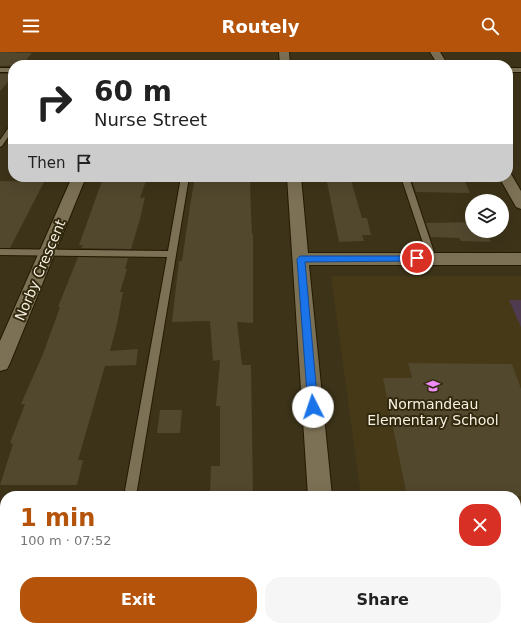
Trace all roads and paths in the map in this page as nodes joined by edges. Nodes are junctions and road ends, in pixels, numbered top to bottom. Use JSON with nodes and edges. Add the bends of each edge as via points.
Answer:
{"nodes":[{"id":1,"x":8,"y":133,"type":"edge"},
{"id":2,"x":0,"y":145,"type":"edge"},
{"id":3,"x":77,"y":182,"type":"edge"},
{"id":4,"x":184,"y":182,"type":"edge"},
{"id":5,"x":294,"y":182,"type":"edge"},
{"id":6,"x":407,"y":182,"type":"edge"},
{"id":7,"x":509,"y":182,"type":"edge"},
{"id":8,"x":521,"y":204,"type":"edge"},
{"id":9,"x":0,"y":252,"type":"edge"},
{"id":10,"x":47,"y":252,"type":"junction"},
{"id":11,"x":172,"y":254,"type":"junction"},
{"id":12,"x":432,"y":258,"type":"junction"},
{"id":13,"x":300,"y":259,"type":"junction"},
{"id":14,"x":521,"y":259,"type":"edge"},
{"id":15,"x":0,"y":363,"type":"edge"},
{"id":16,"x":131,"y":491,"type":"edge"},
{"id":17,"x":320,"y":491,"type":"edge"}],
"edges":[{"from":1,"to":2,"type":"lane"},
{"from":3,"to":10,"type":"street","name":"Norby Crescent"},
{"from":4,"to":11,"type":"lane"},
{"from":5,"to":13,"type":"street"},
{"from":6,"to":12,"type":"lane"},
{"from":7,"to":8,"type":"street"},
{"from":9,"to":10,"type":"lane"},
{"from":10,"to":11,"type":"lane"},
{"from":10,"to":15,"type":"street","name":"Norby Crescent"},
{"from":11,"to":16,"type":"lane"},
{"from":12,"to":13,"type":"street"},
{"from":12,"to":14,"type":"street"},
{"from":13,"to":17,"type":"street"}]}
